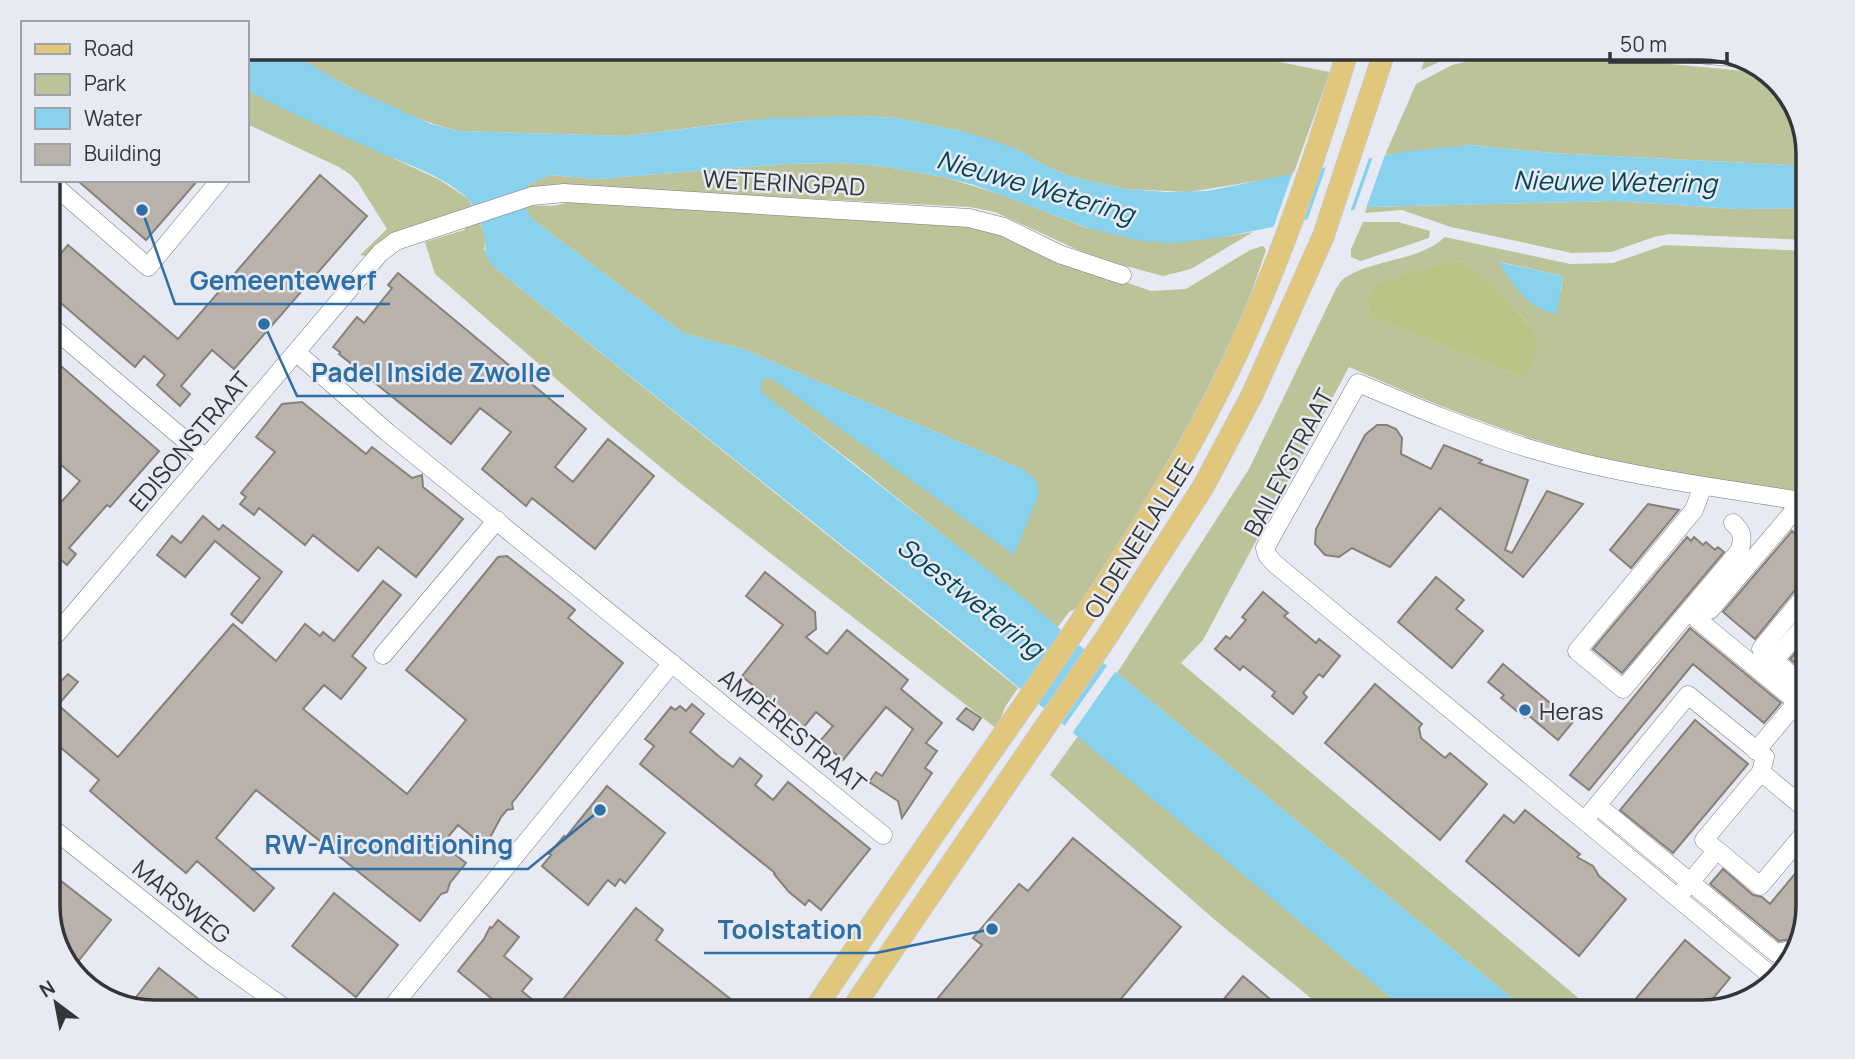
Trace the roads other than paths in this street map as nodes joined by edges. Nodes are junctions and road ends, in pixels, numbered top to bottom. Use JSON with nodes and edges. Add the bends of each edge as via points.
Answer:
{"nodes":[{"id":1,"x":1345,"y":60,"type":"edge"},
{"id":2,"x":1382,"y":60,"type":"edge"},
{"id":3,"x":218,"y":182,"type":"edge"},
{"id":4,"x":60,"y":190,"type":"edge"},
{"id":5,"x":438,"y":228,"type":"joint"},
{"id":6,"x":1122,"y":275,"type":"dead end"},
{"id":7,"x":60,"y":334,"type":"edge"},
{"id":8,"x":296,"y":352,"type":"junction"},
{"id":9,"x":206,"y":458,"type":"junction"},
{"id":10,"x":1703,"y":486,"type":"junction"},
{"id":11,"x":1795,"y":500,"type":"edge"},
{"id":12,"x":1795,"y":509,"type":"edge"},
{"id":13,"x":497,"y":520,"type":"junction"},
{"id":14,"x":1733,"y":523,"type":"dead end"},
{"id":15,"x":1796,"y":607,"type":"edge"},
{"id":16,"x":60,"y":630,"type":"edge"},
{"id":17,"x":1796,"y":636,"type":"edge"},
{"id":18,"x":383,"y":655,"type":"dead end"},
{"id":19,"x":1774,"y":661,"type":"junction"},
{"id":20,"x":672,"y":663,"type":"junction"},
{"id":21,"x":1796,"y":690,"type":"edge"},
{"id":22,"x":1796,"y":694,"type":"edge"},
{"id":23,"x":1796,"y":710,"type":"edge"},
{"id":24,"x":1756,"y":751,"type":"junction"},
{"id":25,"x":1761,"y":772,"type":"junction"},
{"id":26,"x":1796,"y":801,"type":"edge"},
{"id":27,"x":1597,"y":805,"type":"junction"},
{"id":28,"x":1585,"y":820,"type":"junction"},
{"id":29,"x":60,"y":834,"type":"edge"},
{"id":30,"x":883,"y":835,"type":"dead end"},
{"id":31,"x":1796,"y":843,"type":"edge"},
{"id":32,"x":1717,"y":850,"type":"junction"},
{"id":33,"x":1690,"y":882,"type":"junction"},
{"id":34,"x":1678,"y":897,"type":"junction"},
{"id":35,"x":1784,"y":951,"type":"edge"},
{"id":36,"x":1767,"y":972,"type":"edge"},
{"id":37,"x":273,"y":1000,"type":"edge"},
{"id":38,"x":398,"y":1000,"type":"edge"},
{"id":39,"x":821,"y":1000,"type":"edge"},
{"id":40,"x":858,"y":1000,"type":"edge"}],
"edges":[{"from":1,"to":39,"type":"main road","name":"OLDENEELALLEE","via":[[1281,246],[1248,326],[1169,483],[1083,620]]},
{"from":2,"to":40,"type":"main road","name":"OLDENEELALLEE","via":[[1323,237],[1246,407],[1203,487],[1106,638]]},
{"from":3,"to":4,"type":"street","via":[[148,267]]},
{"from":5,"to":6,"type":"street","name":"WETERINGPAD","via":[[532,196],[564,193],[969,218]]},
{"from":5,"to":8,"type":"street","name":"EDISONSTRAAT","via":[[387,246]]},
{"from":7,"to":9,"type":"street"},
{"from":8,"to":9,"type":"street","name":"EDISONSTRAAT"},
{"from":8,"to":13,"type":"street","name":"AMPÈRESTRAAT"},
{"from":9,"to":16,"type":"street","name":"EDISONSTRAAT"},
{"from":10,"to":11,"type":"street","name":"BAILEYSTRAAT"},
{"from":10,"to":14,"type":"street","via":[[1694,510],[1577,650],[1623,689],[1740,550],[1743,537]]},
{"from":10,"to":28,"type":"street","name":"BAILEYSTRAAT","via":[[1533,450],[1457,425],[1358,383],[1265,548],[1274,563]]},
{"from":12,"to":22,"type":"street","name":"BAILEYSTRAAT","via":[[1704,614]]},
{"from":13,"to":18,"type":"street"},
{"from":13,"to":20,"type":"street","name":"AMPÈRESTRAAT"},
{"from":15,"to":19,"type":"street","via":[[1760,649]]},
{"from":17,"to":19,"type":"street"},
{"from":19,"to":21,"type":"street"},
{"from":20,"to":30,"type":"street","name":"AMPÈRESTRAAT"},
{"from":20,"to":38,"type":"street"},
{"from":23,"to":24,"type":"street"},
{"from":24,"to":25,"type":"street","via":[[1765,757]]},
{"from":24,"to":27,"type":"street","via":[[1688,695]]},
{"from":25,"to":26,"type":"street"},
{"from":25,"to":32,"type":"street","via":[[1704,840]]},
{"from":27,"to":28,"type":"street"},
{"from":27,"to":33,"type":"street"},
{"from":28,"to":34,"type":"street","name":"BAILEYSTRAAT"},
{"from":29,"to":37,"type":"street","name":"MARSWEG"},
{"from":31,"to":32,"type":"street","via":[[1760,886]]},
{"from":32,"to":33,"type":"street"},
{"from":33,"to":34,"type":"street"},
{"from":33,"to":35,"type":"street","via":[[1776,953]]},
{"from":34,"to":36,"type":"street","name":"BAILEYSTRAAT"}]}
